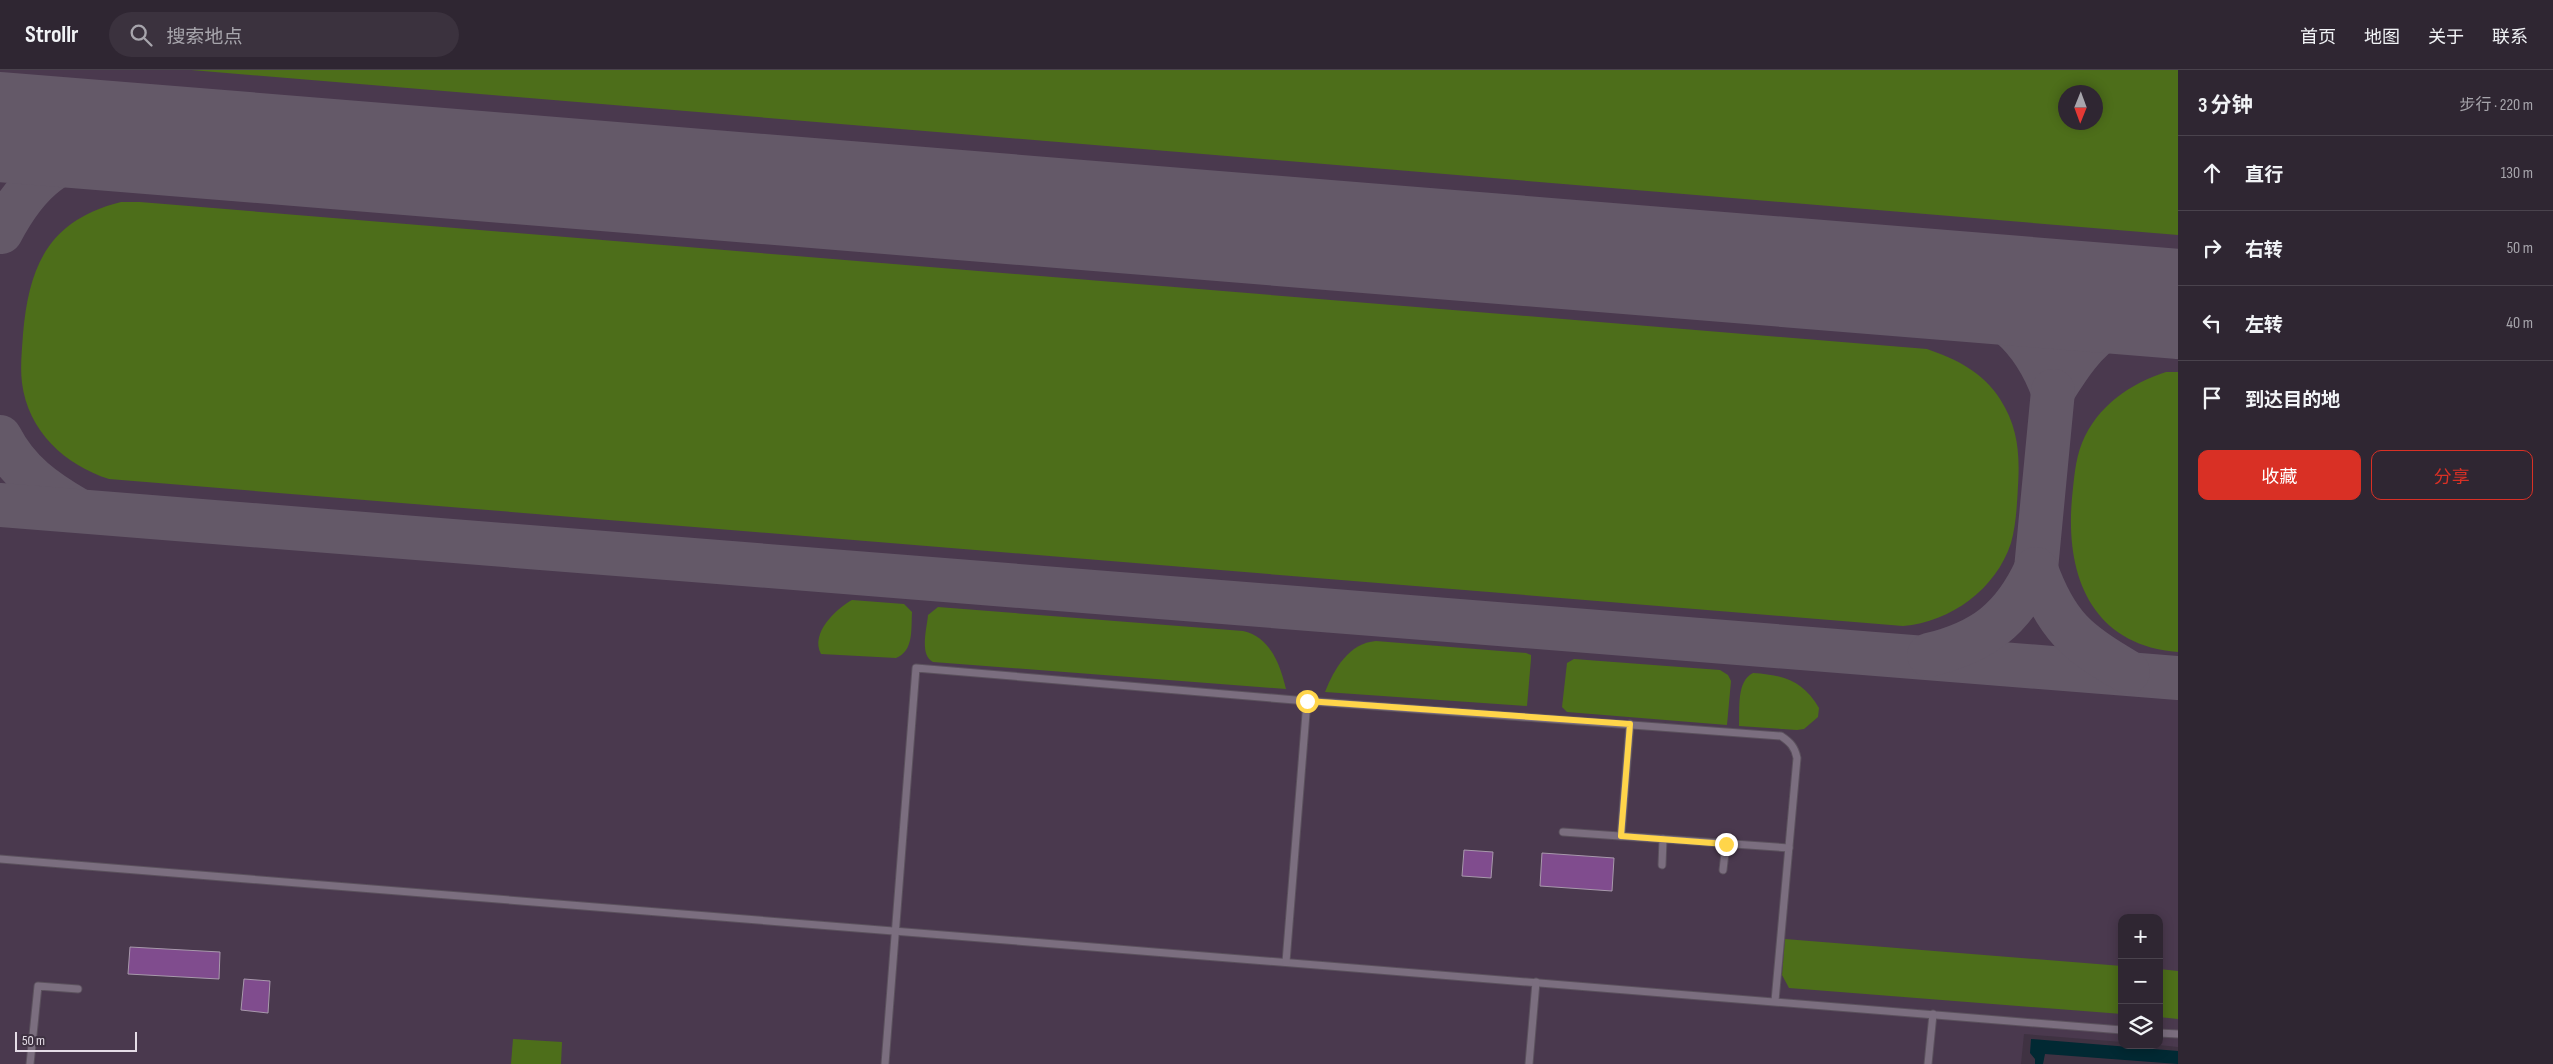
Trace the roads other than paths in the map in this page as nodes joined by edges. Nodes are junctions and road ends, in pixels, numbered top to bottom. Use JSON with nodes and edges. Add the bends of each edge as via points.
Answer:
{"nodes":[{"id":1,"x":1307,"y":701,"type":"junction"},
{"id":2,"x":1630,"y":724,"type":"junction"},
{"id":3,"x":1563,"y":832,"type":"dead end"},
{"id":4,"x":1621,"y":836,"type":"junction"},
{"id":5,"x":1663,"y":840,"type":"junction"},
{"id":6,"x":1726,"y":844,"type":"junction"},
{"id":7,"x":1788,"y":848,"type":"junction"},
{"id":8,"x":0,"y":859,"type":"edge"},
{"id":9,"x":1662,"y":865,"type":"dead end"},
{"id":10,"x":1723,"y":870,"type":"dead end"},
{"id":11,"x":895,"y":932,"type":"junction"},
{"id":12,"x":1286,"y":962,"type":"junction"},
{"id":13,"x":1536,"y":982,"type":"junction"},
{"id":14,"x":78,"y":989,"type":"dead end"},
{"id":15,"x":1774,"y":1002,"type":"junction"},
{"id":16,"x":1932,"y":1014,"type":"junction"},
{"id":17,"x":2118,"y":1030,"type":"edge"},
{"id":18,"x":2163,"y":1033,"type":"edge"},
{"id":19,"x":2178,"y":1034,"type":"edge"},
{"id":20,"x":30,"y":1064,"type":"edge"},
{"id":21,"x":885,"y":1064,"type":"edge"},
{"id":22,"x":1529,"y":1064,"type":"edge"},
{"id":23,"x":1928,"y":1064,"type":"edge"}],
"edges":[{"from":1,"to":2,"type":"lane"},
{"from":1,"to":11,"type":"lane","via":[[916,668]]},
{"from":1,"to":12,"type":"lane"},
{"from":2,"to":4,"type":"lane"},
{"from":2,"to":7,"type":"lane","via":[[1781,736],[1789,742],[1797,758]]},
{"from":3,"to":4,"type":"lane"},
{"from":4,"to":5,"type":"lane"},
{"from":5,"to":6,"type":"lane"},
{"from":5,"to":9,"type":"lane"},
{"from":6,"to":7,"type":"lane"},
{"from":6,"to":10,"type":"lane"},
{"from":7,"to":15,"type":"lane"},
{"from":8,"to":11,"type":"lane"},
{"from":11,"to":12,"type":"lane"},
{"from":11,"to":21,"type":"lane"},
{"from":12,"to":13,"type":"lane"},
{"from":13,"to":15,"type":"lane"},
{"from":13,"to":22,"type":"lane"},
{"from":14,"to":20,"type":"lane","via":[[38,986]]},
{"from":15,"to":16,"type":"lane"},
{"from":16,"to":17,"type":"lane"},
{"from":16,"to":23,"type":"lane"},
{"from":18,"to":19,"type":"lane"}]}
